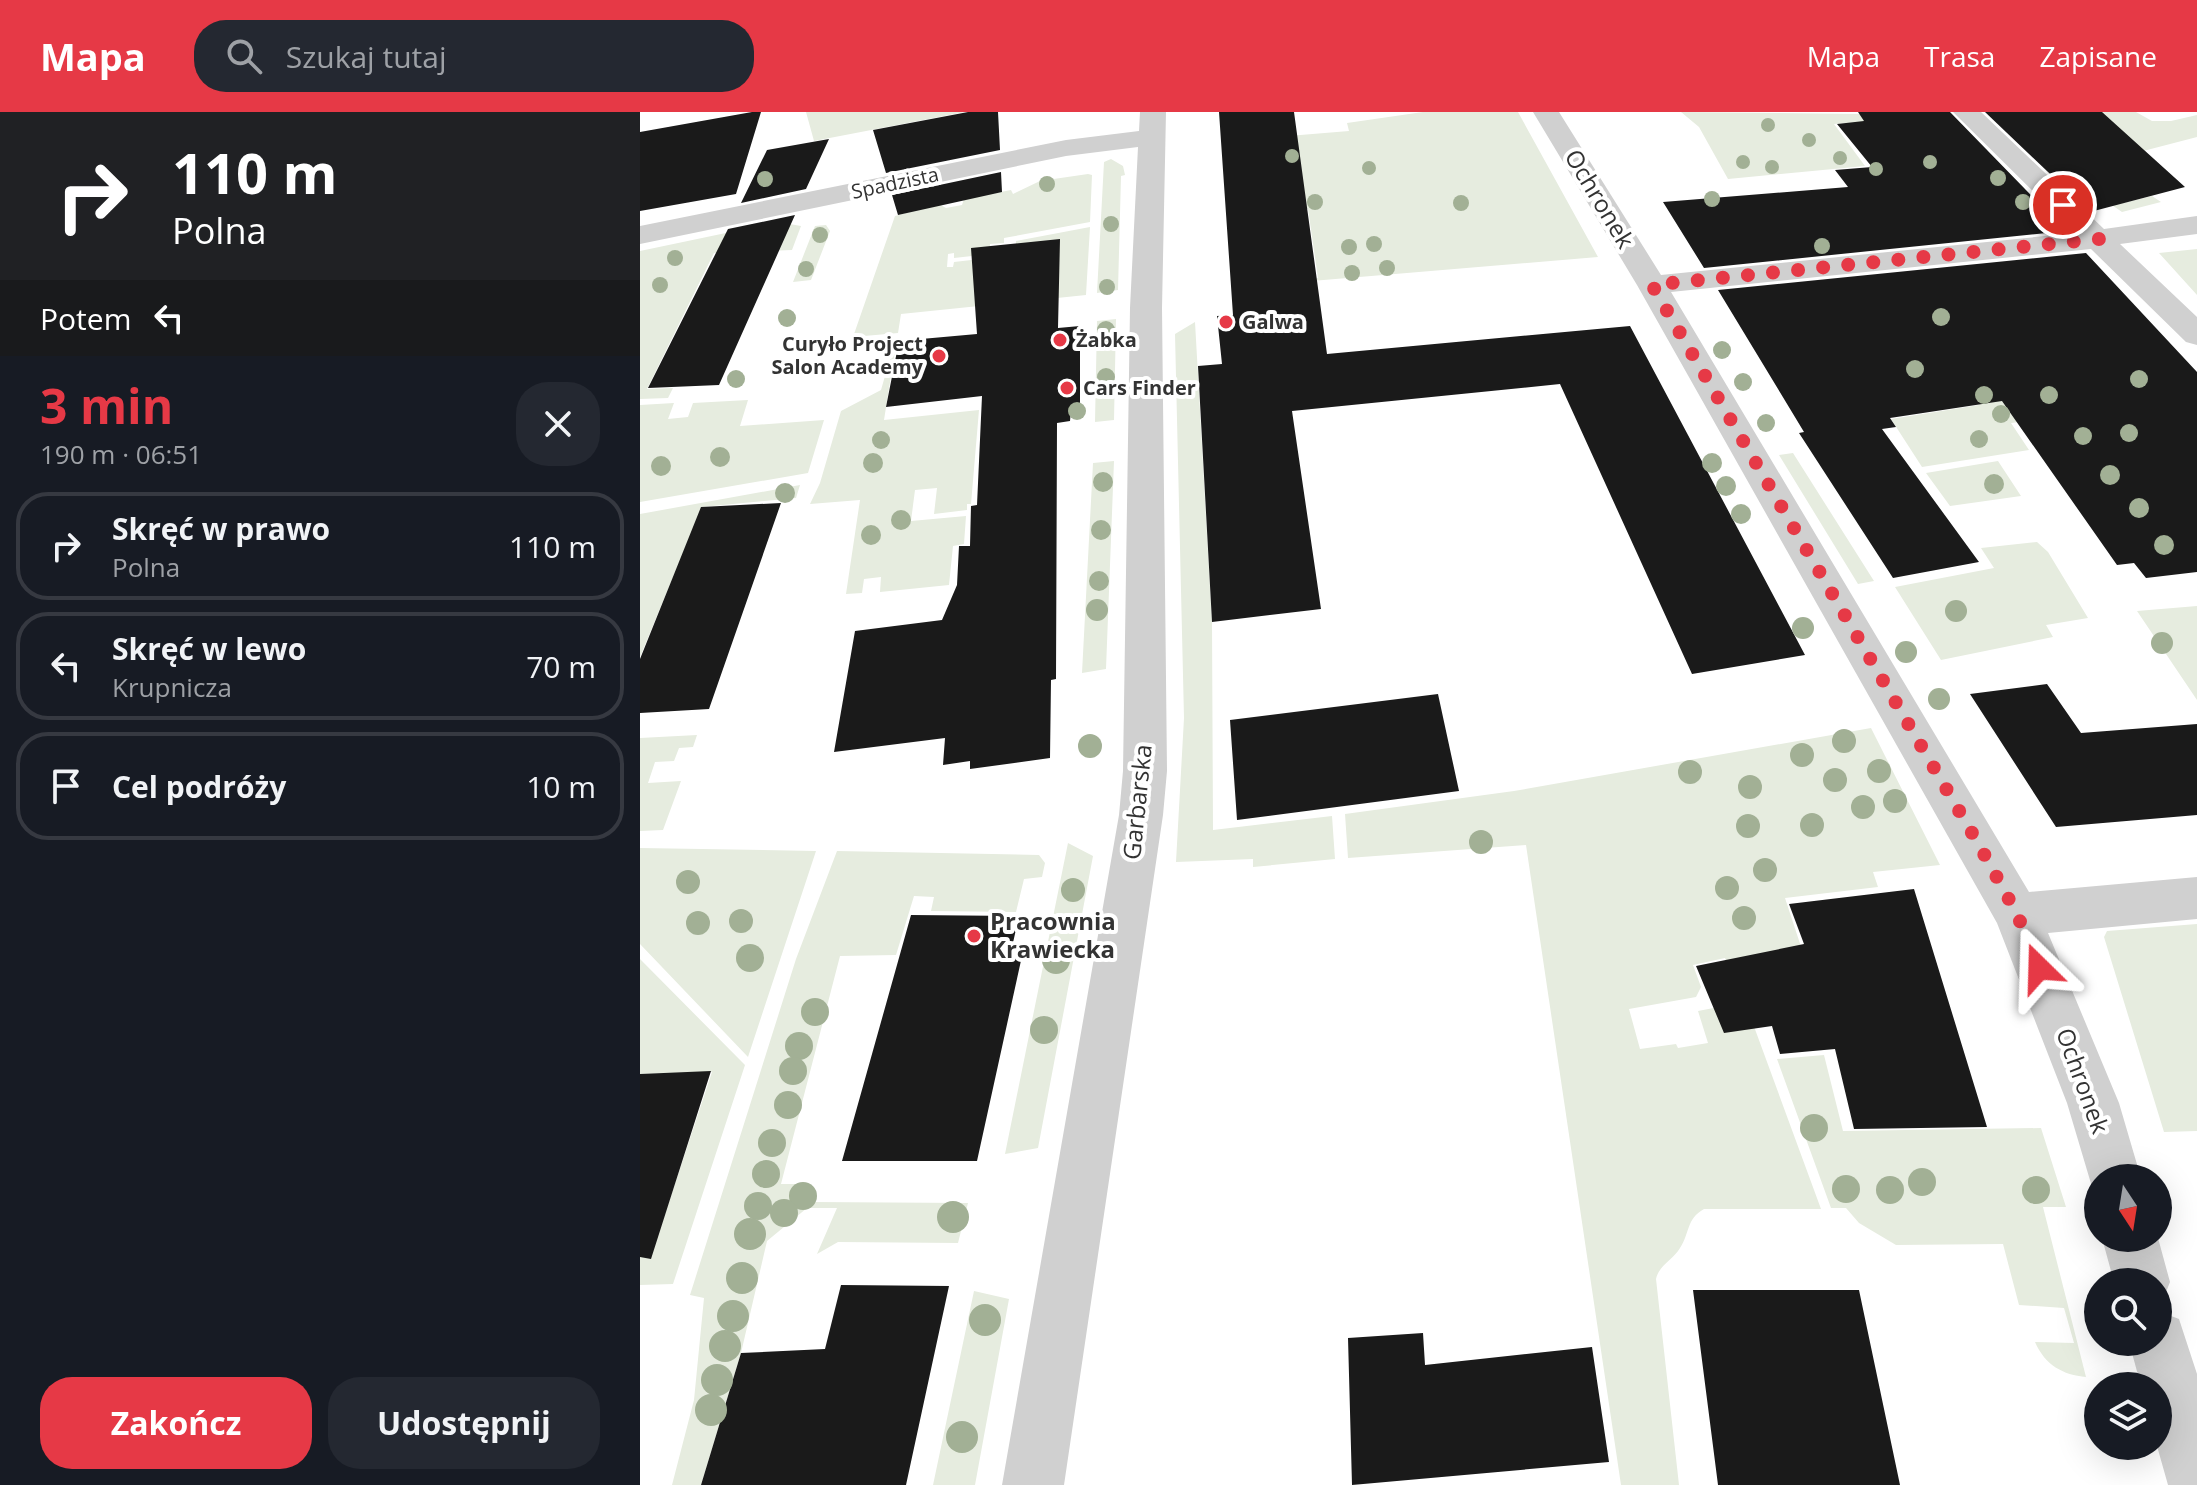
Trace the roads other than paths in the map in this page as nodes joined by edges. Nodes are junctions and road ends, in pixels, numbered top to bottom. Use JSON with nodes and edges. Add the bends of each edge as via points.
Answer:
{"nodes":[{"id":1,"x":1546,"y":112,"type":"edge"},
{"id":2,"x":1966,"y":112,"type":"edge"},
{"id":3,"x":1152,"y":125,"type":"edge"},
{"id":4,"x":2197,"y":225,"type":"edge"},
{"id":5,"x":640,"y":235,"type":"edge"},
{"id":6,"x":2099,"y":239,"type":"junction"},
{"id":7,"x":1652,"y":285,"type":"junction"},
{"id":8,"x":2197,"y":335,"type":"edge"},
{"id":9,"x":2197,"y":898,"type":"edge"},
{"id":10,"x":2017,"y":914,"type":"junction"},
{"id":11,"x":2110,"y":1164,"type":"edge"},
{"id":12,"x":2162,"y":1356,"type":"edge"},
{"id":13,"x":2197,"y":1481,"type":"edge"},
{"id":14,"x":1033,"y":1485,"type":"edge"}],
"edges":[{"from":1,"to":7,"type":"street","name":"Ochronek"},
{"from":2,"to":6,"type":"street"},
{"from":3,"to":5,"type":"street","name":"Spadzista","via":[[1066,148]]},
{"from":3,"to":14,"type":"street","name":"Garbarska","via":[[1146,308],[1145,771]]},
{"from":4,"to":6,"type":"street"},
{"from":6,"to":7,"type":"street"},
{"from":6,"to":8,"type":"street"},
{"from":7,"to":10,"type":"street","name":"Ochronek"},
{"from":9,"to":10,"type":"street"},
{"from":10,"to":11,"type":"street","name":"Ochronek","via":[[2093,1103]]},
{"from":12,"to":13,"type":"street"}]}
